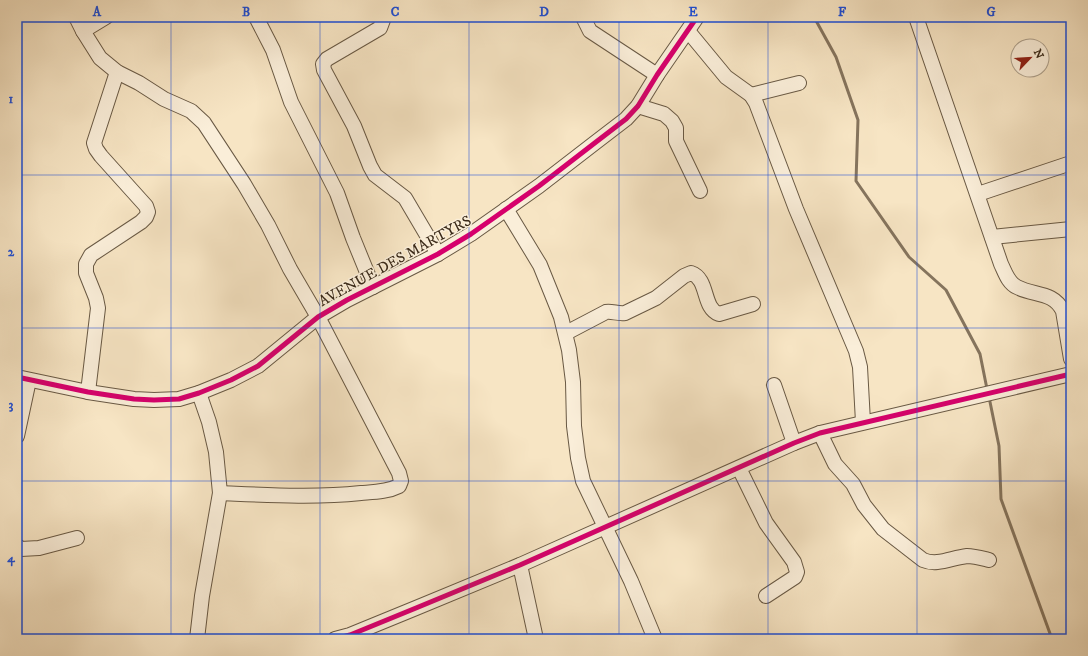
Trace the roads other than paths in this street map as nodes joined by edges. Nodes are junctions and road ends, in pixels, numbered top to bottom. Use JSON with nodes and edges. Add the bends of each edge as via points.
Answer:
{"nodes":[{"id":1,"x":76,"y":17,"type":"edge"},
{"id":2,"x":106,"y":17,"type":"edge"},
{"id":3,"x":256,"y":17,"type":"edge"},
{"id":4,"x":383,"y":17,"type":"edge"},
{"id":5,"x":583,"y":17,"type":"edge"},
{"id":6,"x":697,"y":17,"type":"edge"},
{"id":7,"x":916,"y":17,"type":"edge"},
{"id":8,"x":83,"y":31,"type":"junction"},
{"id":9,"x":688,"y":31,"type":"junction"},
{"id":10,"x":117,"y":72,"type":"junction"},
{"id":11,"x":657,"y":75,"type":"junction"},
{"id":12,"x":799,"y":83,"type":"dead end"},
{"id":13,"x":751,"y":95,"type":"junction"},
{"id":14,"x":638,"y":106,"type":"junction"},
{"id":15,"x":1071,"y":162,"type":"edge"},
{"id":16,"x":700,"y":191,"type":"dead end"},
{"id":17,"x":978,"y":194,"type":"junction"},
{"id":18,"x":506,"y":209,"type":"junction"},
{"id":19,"x":1071,"y":229,"type":"edge"},
{"id":20,"x":992,"y":237,"type":"junction"},
{"id":21,"x":438,"y":254,"type":"junction"},
{"id":22,"x":373,"y":287,"type":"junction"},
{"id":23,"x":753,"y":304,"type":"dead end"},
{"id":24,"x":318,"y":317,"type":"junction"},
{"id":25,"x":566,"y":333,"type":"junction"},
{"id":26,"x":1071,"y":359,"type":"edge"},
{"id":27,"x":1071,"y":374,"type":"edge"},
{"id":28,"x":23,"y":379,"type":"edge"},
{"id":29,"x":774,"y":385,"type":"dead end"},
{"id":30,"x":88,"y":392,"type":"junction"},
{"id":31,"x":199,"y":393,"type":"junction"},
{"id":32,"x":863,"y":422,"type":"junction"},
{"id":33,"x":820,"y":433,"type":"junction"},
{"id":34,"x":17,"y":436,"type":"edge"},
{"id":35,"x":794,"y":443,"type":"junction"},
{"id":36,"x":739,"y":468,"type":"junction"},
{"id":37,"x":220,"y":493,"type":"junction"},
{"id":38,"x":605,"y":526,"type":"junction"},
{"id":39,"x":77,"y":538,"type":"dead end"},
{"id":40,"x":17,"y":546,"type":"edge"},
{"id":41,"x":989,"y":560,"type":"dead end"},
{"id":42,"x":520,"y":565,"type":"junction"},
{"id":43,"x":766,"y":596,"type":"dead end"},
{"id":44,"x":197,"y":639,"type":"edge"},
{"id":45,"x":335,"y":639,"type":"edge"},
{"id":46,"x":536,"y":639,"type":"edge"},
{"id":47,"x":655,"y":639,"type":"edge"}],
"edges":[{"from":1,"to":8,"type":"street"},
{"from":2,"to":8,"type":"street"},
{"from":3,"to":22,"type":"street","via":[[272,50],[291,102],[337,193]]},
{"from":4,"to":21,"type":"street","via":[[380,28],[326,59],[323,64],[324,70],[354,126],[375,175],[404,198]]},
{"from":5,"to":11,"type":"street","via":[[590,31]]},
{"from":6,"to":9,"type":"street","name":"AVENUE DES MARTYRS"},
{"from":7,"to":17,"type":"street"},
{"from":8,"to":10,"type":"street","via":[[100,58]]},
{"from":9,"to":11,"type":"street","name":"AVENUE DES MARTYRS"},
{"from":9,"to":13,"type":"street","via":[[726,77]]},
{"from":10,"to":24,"type":"street","via":[[190,111],[204,123],[260,210]]},
{"from":10,"to":30,"type":"street","via":[[94,143],[101,156],[146,206],[148,212],[141,222],[91,255],[86,264],[86,273],[98,308]]},
{"from":11,"to":14,"type":"street","name":"AVENUE DES MARTYRS"},
{"from":12,"to":13,"type":"street"},
{"from":13,"to":32,"type":"street","via":[[856,351],[860,367]]},
{"from":14,"to":16,"type":"street","via":[[664,114],[672,121],[676,128],[676,141]]},
{"from":14,"to":18,"type":"street","name":"AVENUE DES MARTYRS","via":[[626,119]]},
{"from":15,"to":17,"type":"street"},
{"from":17,"to":20,"type":"street"},
{"from":18,"to":21,"type":"street","name":"AVENUE DES MARTYRS"},
{"from":18,"to":25,"type":"street","via":[[540,265]]},
{"from":19,"to":20,"type":"street"},
{"from":20,"to":26,"type":"street","via":[[1008,279],[1016,287],[1051,298],[1060,304]]},
{"from":21,"to":22,"type":"street","name":"AVENUE DES MARTYRS"},
{"from":22,"to":24,"type":"street","name":"AVENUE DES MARTYRS"},
{"from":23,"to":25,"type":"street","via":[[719,314],[714,313],[700,280],[696,274],[691,273],[656,298],[625,313],[606,312]]},
{"from":24,"to":31,"type":"street","name":"AVENUE DES MARTYRS","via":[[258,366]]},
{"from":24,"to":37,"type":"street","via":[[399,473],[400,486],[384,491],[346,495]]},
{"from":25,"to":38,"type":"street","via":[[573,382],[578,458],[583,481]]},
{"from":27,"to":32,"type":"street"},
{"from":28,"to":30,"type":"street","name":"AVENUE DES MARTYRS"},
{"from":28,"to":34,"type":"street"},
{"from":29,"to":35,"type":"street"},
{"from":30,"to":31,"type":"street","name":"AVENUE DES MARTYRS","via":[[154,400],[179,399]]},
{"from":31,"to":37,"type":"street","via":[[216,452]]},
{"from":32,"to":33,"type":"street"},
{"from":33,"to":35,"type":"street"},
{"from":33,"to":41,"type":"street","via":[[835,464],[853,484],[864,505],[883,529],[922,560],[936,563],[966,556]]},
{"from":35,"to":36,"type":"street"},
{"from":36,"to":38,"type":"street"},
{"from":36,"to":43,"type":"street","via":[[766,523],[794,562],[797,572],[795,577]]},
{"from":37,"to":44,"type":"street"},
{"from":38,"to":42,"type":"street"},
{"from":38,"to":47,"type":"street"},
{"from":39,"to":40,"type":"street","via":[[39,548],[21,549]]},
{"from":42,"to":45,"type":"street"},
{"from":42,"to":46,"type":"street"}]}
